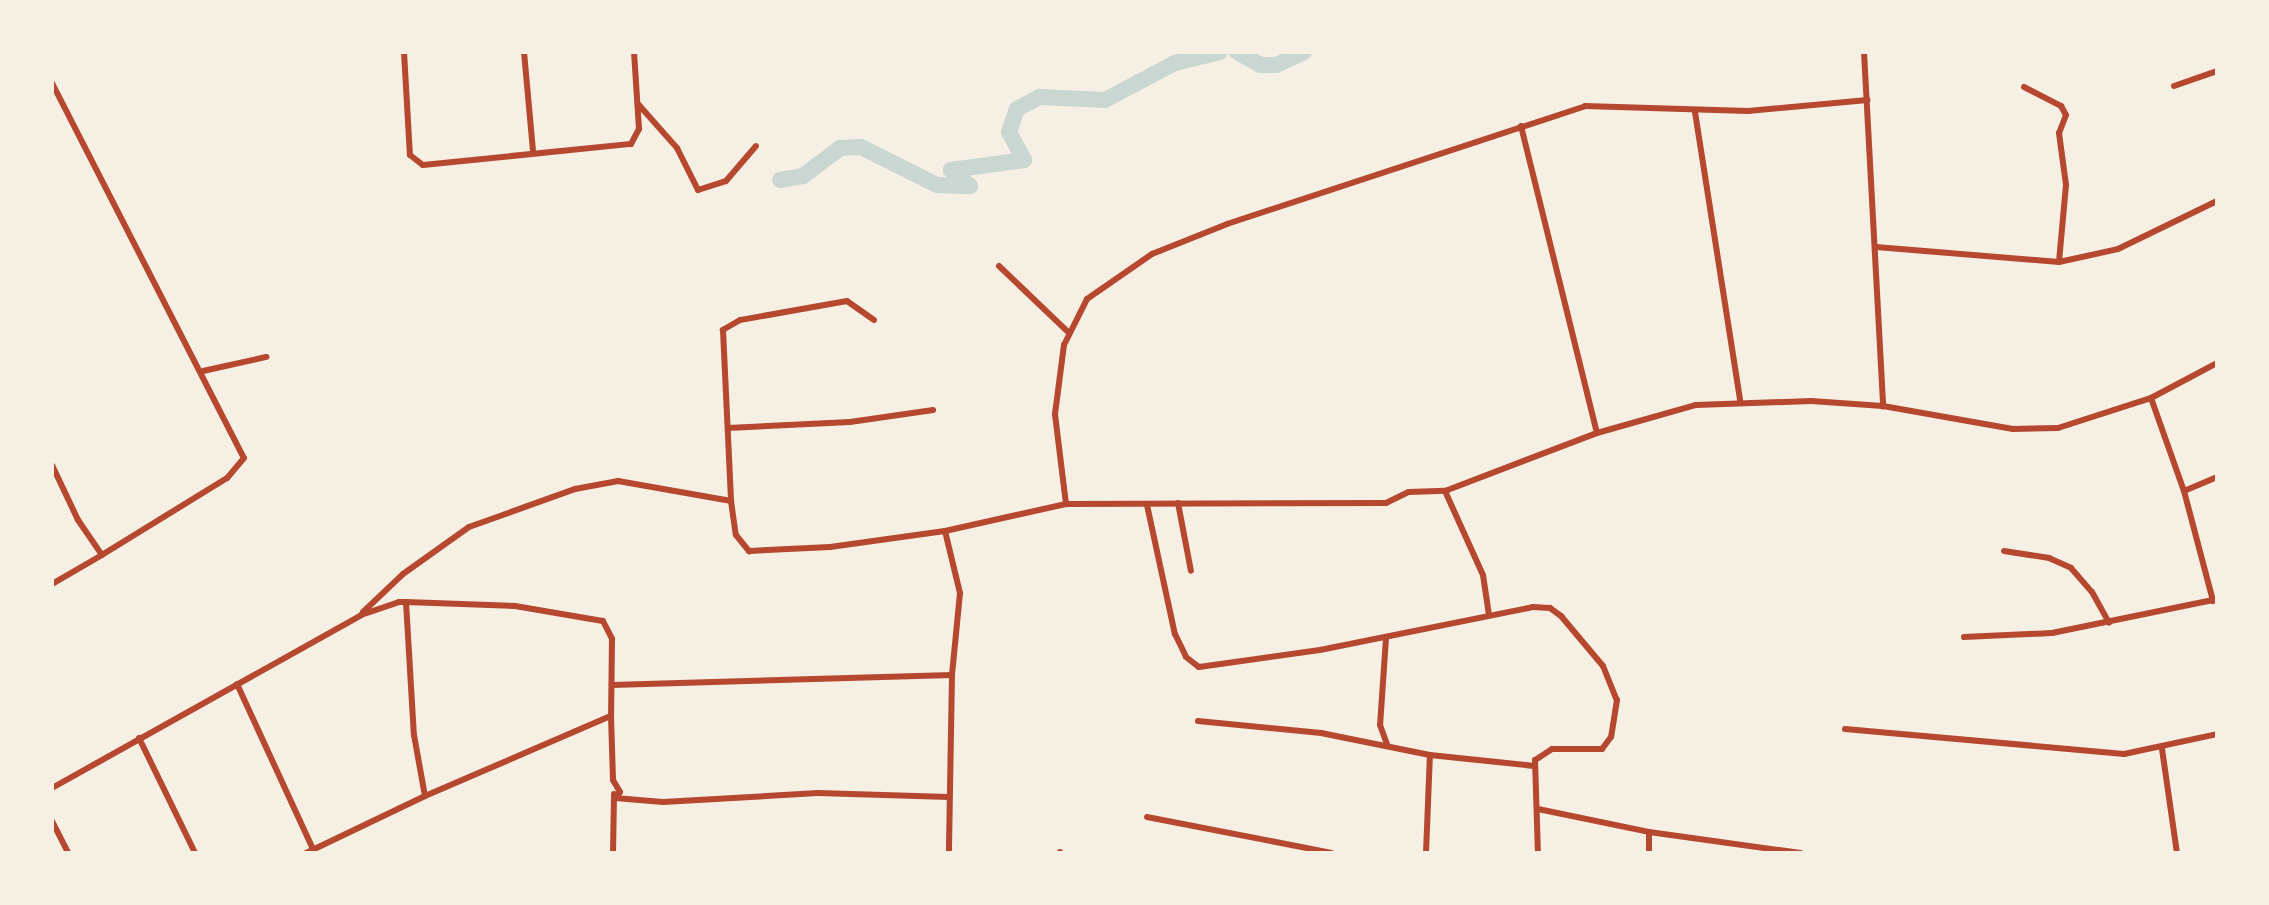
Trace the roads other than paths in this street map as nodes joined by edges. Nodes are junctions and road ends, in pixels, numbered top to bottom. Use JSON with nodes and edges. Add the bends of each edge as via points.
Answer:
{"nodes":[{"id":1,"x":404,"y":52,"type":"edge"},
{"id":2,"x":524,"y":52,"type":"edge"},
{"id":3,"x":634,"y":52,"type":"edge"},
{"id":4,"x":1864,"y":52,"type":"edge"},
{"id":5,"x":2217,"y":71,"type":"edge"},
{"id":6,"x":52,"y":83,"type":"edge"},
{"id":7,"x":2174,"y":86,"type":"dead end"},
{"id":8,"x":2024,"y":87,"type":"dead end"},
{"id":9,"x":1867,"y":100,"type":"junction"},
{"id":10,"x":638,"y":104,"type":"junction"},
{"id":11,"x":1695,"y":112,"type":"junction"},
{"id":12,"x":1521,"y":126,"type":"junction"},
{"id":13,"x":756,"y":146,"type":"dead end"},
{"id":14,"x":533,"y":151,"type":"junction"},
{"id":15,"x":2217,"y":201,"type":"edge"},
{"id":16,"x":1876,"y":247,"type":"junction"},
{"id":17,"x":2059,"y":262,"type":"junction"},
{"id":18,"x":999,"y":266,"type":"dead end"},
{"id":19,"x":874,"y":320,"type":"dead end"},
{"id":20,"x":1068,"y":332,"type":"junction"},
{"id":21,"x":266,"y":357,"type":"dead end"},
{"id":22,"x":2217,"y":363,"type":"edge"},
{"id":23,"x":203,"y":371,"type":"junction"},
{"id":24,"x":2151,"y":398,"type":"junction"},
{"id":25,"x":1740,"y":401,"type":"junction"},
{"id":26,"x":1883,"y":406,"type":"junction"},
{"id":27,"x":933,"y":410,"type":"dead end"},
{"id":28,"x":728,"y":428,"type":"junction"},
{"id":29,"x":1597,"y":433,"type":"junction"},
{"id":30,"x":52,"y":465,"type":"edge"},
{"id":31,"x":2217,"y":477,"type":"edge"},
{"id":32,"x":1445,"y":491,"type":"junction"},
{"id":33,"x":2184,"y":491,"type":"junction"},
{"id":34,"x":731,"y":501,"type":"junction"},
{"id":35,"x":1178,"y":503,"type":"junction"},
{"id":36,"x":1066,"y":504,"type":"junction"},
{"id":37,"x":1147,"y":505,"type":"junction"},
{"id":38,"x":945,"y":531,"type":"junction"},
{"id":39,"x":2004,"y":551,"type":"dead end"},
{"id":40,"x":102,"y":555,"type":"junction"},
{"id":41,"x":1191,"y":571,"type":"dead end"},
{"id":42,"x":52,"y":584,"type":"edge"},
{"id":43,"x":2215,"y":600,"type":"edge"},
{"id":44,"x":406,"y":602,"type":"junction"},
{"id":45,"x":361,"y":615,"type":"junction"},
{"id":46,"x":1489,"y":615,"type":"junction"},
{"id":47,"x":2109,"y":623,"type":"junction"},
{"id":48,"x":1964,"y":637,"type":"dead end"},
{"id":49,"x":1386,"y":638,"type":"junction"},
{"id":50,"x":952,"y":675,"type":"junction"},
{"id":51,"x":237,"y":684,"type":"junction"},
{"id":52,"x":612,"y":685,"type":"junction"},
{"id":53,"x":611,"y":716,"type":"junction"},
{"id":54,"x":1198,"y":721,"type":"dead end"},
{"id":55,"x":1845,"y":729,"type":"dead end"},
{"id":56,"x":2217,"y":734,"type":"edge"},
{"id":57,"x":139,"y":738,"type":"junction"},
{"id":58,"x":1387,"y":744,"type":"junction"},
{"id":59,"x":2162,"y":749,"type":"junction"},
{"id":60,"x":1430,"y":755,"type":"junction"},
{"id":61,"x":1534,"y":766,"type":"junction"},
{"id":62,"x":614,"y":786,"type":"junction"},
{"id":63,"x":52,"y":788,"type":"edge"},
{"id":64,"x":425,"y":796,"type":"junction"},
{"id":65,"x":949,"y":797,"type":"junction"},
{"id":66,"x":1538,"y":809,"type":"junction"},
{"id":67,"x":1147,"y":817,"type":"dead end"},
{"id":68,"x":52,"y":821,"type":"edge"},
{"id":69,"x":1649,"y":832,"type":"junction"},
{"id":70,"x":309,"y":851,"type":"edge"},
{"id":71,"x":68,"y":853,"type":"edge"},
{"id":72,"x":195,"y":853,"type":"edge"},
{"id":73,"x":613,"y":853,"type":"edge"},
{"id":74,"x":949,"y":853,"type":"edge"},
{"id":75,"x":1332,"y":853,"type":"edge"},
{"id":76,"x":1426,"y":853,"type":"edge"},
{"id":77,"x":1538,"y":853,"type":"edge"},
{"id":78,"x":1649,"y":853,"type":"edge"},
{"id":79,"x":1801,"y":853,"type":"edge"},
{"id":80,"x":2177,"y":853,"type":"edge"}],
"edges":[{"from":1,"to":14,"type":"street","via":[[410,155],[415,163]]},
{"from":2,"to":14,"type":"street"},
{"from":3,"to":10,"type":"street"},
{"from":4,"to":9,"type":"street"},
{"from":5,"to":7,"type":"street"},
{"from":6,"to":23,"type":"street"},
{"from":8,"to":17,"type":"street","via":[[2061,106],[2066,115],[2059,133],[2066,172]]},
{"from":9,"to":11,"type":"street"},
{"from":9,"to":16,"type":"street"},
{"from":10,"to":13,"type":"street","via":[[677,148],[698,190],[726,181]]},
{"from":10,"to":14,"type":"street","via":[[638,136],[628,145]]},
{"from":11,"to":12,"type":"street","via":[[1585,106]]},
{"from":11,"to":25,"type":"street"},
{"from":12,"to":20,"type":"street","via":[[1176,243],[1104,284]]},
{"from":12,"to":29,"type":"street"},
{"from":15,"to":17,"type":"street","via":[[2118,249]]},
{"from":16,"to":17,"type":"street"},
{"from":16,"to":26,"type":"street"},
{"from":18,"to":20,"type":"street"},
{"from":19,"to":28,"type":"street","via":[[847,301],[726,326]]},
{"from":20,"to":36,"type":"street","via":[[1055,414]]},
{"from":21,"to":23,"type":"street"},
{"from":22,"to":24,"type":"street"},
{"from":23,"to":40,"type":"street","via":[[243,463]]},
{"from":24,"to":26,"type":"street","via":[[2058,428],[1979,425]]},
{"from":24,"to":33,"type":"street"},
{"from":25,"to":26,"type":"street"},
{"from":25,"to":29,"type":"street","via":[[1669,410]]},
{"from":27,"to":28,"type":"street","via":[[850,422]]},
{"from":28,"to":34,"type":"street"},
{"from":29,"to":32,"type":"street"},
{"from":30,"to":40,"type":"street"},
{"from":31,"to":33,"type":"street"},
{"from":32,"to":35,"type":"street","via":[[1409,492],[1386,503],[1320,506],[1292,500]]},
{"from":32,"to":46,"type":"street","via":[[1483,575]]},
{"from":33,"to":43,"type":"street"},
{"from":34,"to":38,"type":"street","via":[[736,535],[749,551],[830,547]]},
{"from":34,"to":45,"type":"street","via":[[618,481],[575,489],[469,527],[403,574]]},
{"from":35,"to":37,"type":"street"},
{"from":35,"to":41,"type":"street"},
{"from":36,"to":37,"type":"street"},
{"from":36,"to":38,"type":"street"},
{"from":37,"to":49,"type":"street","via":[[1175,634],[1186,657],[1199,667]]},
{"from":38,"to":50,"type":"street","via":[[960,593]]},
{"from":39,"to":47,"type":"street","via":[[2049,558],[2071,568]]},
{"from":40,"to":42,"type":"street"},
{"from":43,"to":47,"type":"street"},
{"from":44,"to":45,"type":"street"},
{"from":44,"to":52,"type":"street","via":[[515,606],[603,621],[612,639]]},
{"from":44,"to":64,"type":"street","via":[[414,735]]},
{"from":45,"to":51,"type":"street"},
{"from":46,"to":49,"type":"street"},
{"from":46,"to":61,"type":"street","via":[[1550,608],[1614,682],[1617,700],[1608,744],[1595,750],[1543,751]]},
{"from":47,"to":48,"type":"street","via":[[2052,633]]},
{"from":49,"to":58,"type":"street","via":[[1380,725]]},
{"from":50,"to":52,"type":"street"},
{"from":50,"to":65,"type":"street"},
{"from":51,"to":57,"type":"street"},
{"from":51,"to":70,"type":"street"},
{"from":52,"to":53,"type":"street"},
{"from":53,"to":62,"type":"street"},
{"from":53,"to":64,"type":"street"},
{"from":54,"to":58,"type":"street"},
{"from":55,"to":59,"type":"street","via":[[2124,754]]},
{"from":56,"to":59,"type":"street"},
{"from":57,"to":63,"type":"street"},
{"from":57,"to":72,"type":"street"},
{"from":58,"to":60,"type":"street"},
{"from":59,"to":80,"type":"street"},
{"from":60,"to":61,"type":"street"},
{"from":60,"to":76,"type":"street"},
{"from":61,"to":66,"type":"street"},
{"from":62,"to":65,"type":"street","via":[[620,792],[615,798],[663,802],[818,793]]},
{"from":62,"to":73,"type":"street"},
{"from":64,"to":70,"type":"street"},
{"from":65,"to":74,"type":"street"},
{"from":66,"to":69,"type":"street"},
{"from":66,"to":77,"type":"street"},
{"from":67,"to":75,"type":"street"},
{"from":68,"to":71,"type":"street"},
{"from":69,"to":78,"type":"street"},
{"from":69,"to":79,"type":"street"}]}
